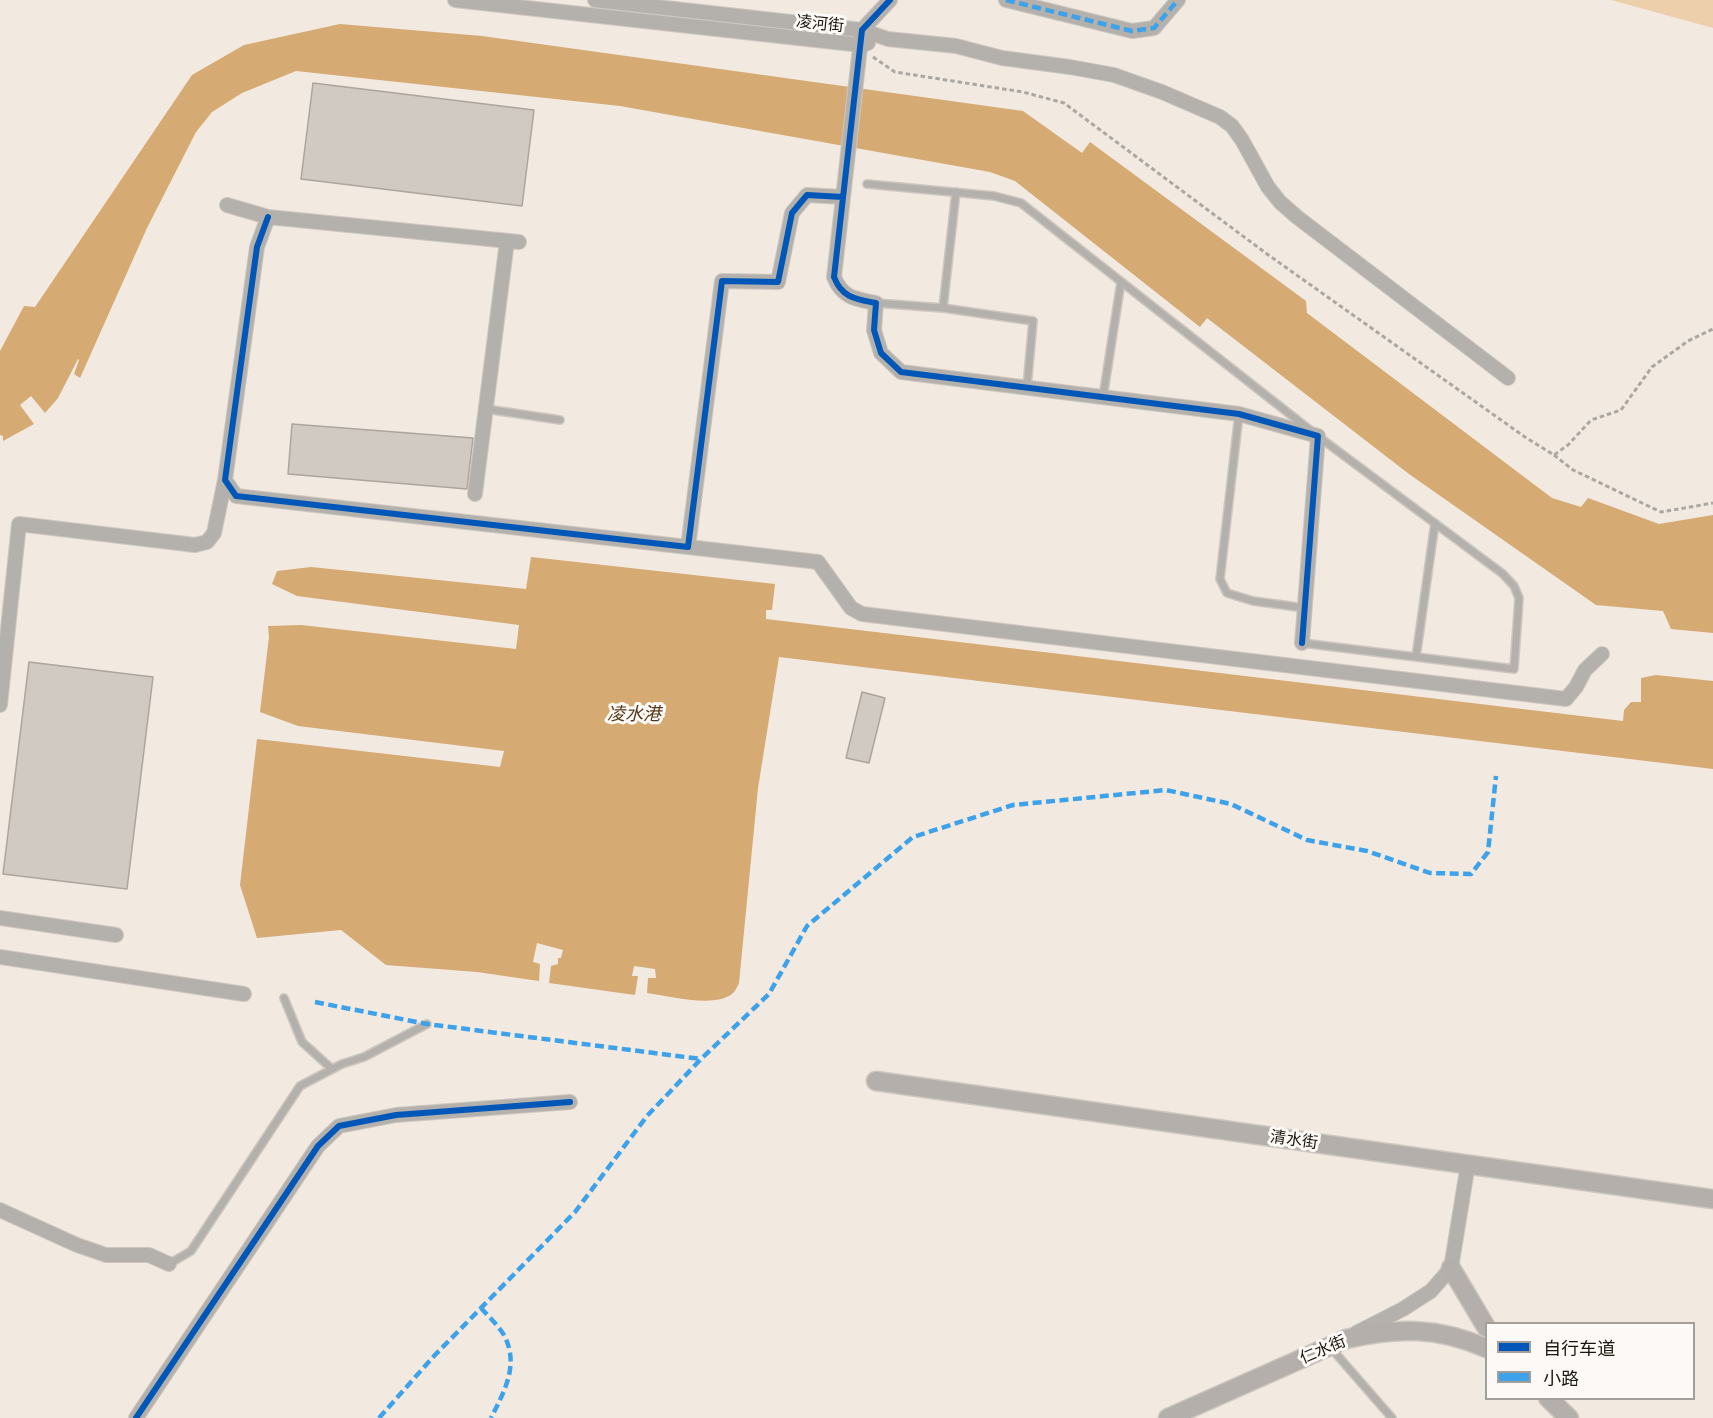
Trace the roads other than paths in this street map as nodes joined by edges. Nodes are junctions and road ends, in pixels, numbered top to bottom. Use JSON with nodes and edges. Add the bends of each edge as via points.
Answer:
{"nodes":[{"id":1,"x":455,"y":0,"type":"edge"},
{"id":2,"x":595,"y":0,"type":"edge"},
{"id":3,"x":890,"y":0,"type":"edge"},
{"id":4,"x":1006,"y":0,"type":"edge"},
{"id":5,"x":1179,"y":0,"type":"edge"},
{"id":6,"x":862,"y":30,"type":"junction"},
{"id":7,"x":888,"y":39,"type":"junction"},
{"id":8,"x":861,"y":45,"type":"junction"},
{"id":9,"x":867,"y":184,"type":"dead end"},
{"id":10,"x":956,"y":192,"type":"junction"},
{"id":11,"x":843,"y":197,"type":"junction"},
{"id":12,"x":227,"y":206,"type":"dead end"},
{"id":13,"x":268,"y":217,"type":"junction"},
{"id":14,"x":1121,"y":282,"type":"junction"},
{"id":15,"x":876,"y":303,"type":"junction"},
{"id":16,"x":943,"y":308,"type":"junction"},
{"id":17,"x":1508,"y":378,"type":"dead end"},
{"id":18,"x":1027,"y":387,"type":"junction"},
{"id":19,"x":1103,"y":397,"type":"junction"},
{"id":20,"x":486,"y":409,"type":"junction"},
{"id":21,"x":1239,"y":414,"type":"junction"},
{"id":22,"x":560,"y":420,"type":"dead end"},
{"id":23,"x":1318,"y":436,"type":"junction"},
{"id":24,"x":225,"y":480,"type":"junction"},
{"id":25,"x":475,"y":495,"type":"dead end"},
{"id":26,"x":1435,"y":523,"type":"junction"},
{"id":27,"x":688,"y":547,"type":"junction"},
{"id":28,"x":1305,"y":608,"type":"junction"},
{"id":29,"x":1302,"y":643,"type":"joint"},
{"id":30,"x":1602,"y":654,"type":"dead end"},
{"id":31,"x":1416,"y":657,"type":"junction"},
{"id":32,"x":0,"y":705,"type":"edge"},
{"id":33,"x":0,"y":918,"type":"edge"},
{"id":34,"x":116,"y":935,"type":"dead end"},
{"id":35,"x":0,"y":957,"type":"edge"},
{"id":36,"x":244,"y":993,"type":"dead end"},
{"id":37,"x":284,"y":998,"type":"dead end"},
{"id":38,"x":427,"y":1024,"type":"dead end"},
{"id":39,"x":332,"y":1069,"type":"junction"},
{"id":40,"x":876,"y":1081,"type":"dead end"},
{"id":41,"x":570,"y":1102,"type":"dead end"},
{"id":42,"x":1468,"y":1164,"type":"junction"},
{"id":43,"x":1713,"y":1199,"type":"edge"},
{"id":44,"x":0,"y":1210,"type":"edge"},
{"id":45,"x":169,"y":1264,"type":"joint"},
{"id":46,"x":1451,"y":1268,"type":"junction"},
{"id":47,"x":1485,"y":1325,"type":"edge"},
{"id":48,"x":1346,"y":1339,"type":"junction"},
{"id":49,"x":1329,"y":1346,"type":"junction"},
{"id":50,"x":1485,"y":1348,"type":"edge"},
{"id":51,"x":1550,"y":1400,"type":"edge"},
{"id":52,"x":136,"y":1418,"type":"edge"},
{"id":53,"x":1168,"y":1418,"type":"edge"},
{"id":54,"x":1392,"y":1418,"type":"edge"},
{"id":55,"x":1569,"y":1418,"type":"edge"}],
"edges":[{"from":1,"to":8,"type":"street","name":"凌河街"},
{"from":2,"to":6,"type":"street","name":"凌河街"},
{"from":3,"to":6,"type":"street"},
{"from":4,"to":5,"type":"street","via":[[1132,31],[1154,28]]},
{"from":6,"to":7,"type":"street","name":"凌河街"},
{"from":6,"to":8,"type":"street"},
{"from":7,"to":8,"type":"street","name":"凌河街"},
{"from":7,"to":17,"type":"street","via":[[956,45],[1002,58],[1114,75],[1220,117],[1242,140],[1280,202]]},
{"from":8,"to":11,"type":"street"},
{"from":9,"to":10,"type":"lane"},
{"from":10,"to":14,"type":"lane","via":[[1021,203]]},
{"from":10,"to":16,"type":"lane"},
{"from":11,"to":15,"type":"street","via":[[834,277],[838,287],[853,299]]},
{"from":11,"to":27,"type":"street","via":[[807,195],[792,213],[778,282],[722,281]]},
{"from":12,"to":13,"type":"street"},
{"from":13,"to":20,"type":"street","via":[[513,242]]},
{"from":13,"to":24,"type":"street","via":[[257,247]]},
{"from":14,"to":19,"type":"lane"},
{"from":14,"to":23,"type":"lane"},
{"from":15,"to":16,"type":"lane"},
{"from":15,"to":18,"type":"street","via":[[874,330],[881,353],[901,372]]},
{"from":16,"to":18,"type":"lane","via":[[1033,321]]},
{"from":18,"to":19,"type":"street"},
{"from":19,"to":21,"type":"street"},
{"from":20,"to":22,"type":"lane"},
{"from":20,"to":25,"type":"street"},
{"from":21,"to":23,"type":"street"},
{"from":21,"to":28,"type":"lane","via":[[1220,579],[1227,593]]},
{"from":23,"to":26,"type":"lane"},
{"from":23,"to":28,"type":"street"},
{"from":24,"to":27,"type":"street","via":[[236,496]]},
{"from":24,"to":32,"type":"street","via":[[214,533],[207,542],[195,545],[19,524]]},
{"from":26,"to":31,"type":"lane"},
{"from":26,"to":31,"type":"lane","via":[[1514,586],[1519,598],[1514,669]]},
{"from":27,"to":30,"type":"street","via":[[818,562],[851,608],[862,614],[1566,699]]},
{"from":28,"to":29,"type":"street"},
{"from":29,"to":31,"type":"lane"},
{"from":33,"to":34,"type":"street"},
{"from":35,"to":36,"type":"street"},
{"from":37,"to":39,"type":"lane","via":[[302,1042]]},
{"from":38,"to":39,"type":"lane"},
{"from":39,"to":45,"type":"lane","via":[[300,1086],[191,1251]]},
{"from":40,"to":42,"type":"main road","name":"清水街"},
{"from":41,"to":52,"type":"street","via":[[396,1114],[339,1126],[318,1146]]},
{"from":42,"to":43,"type":"main road","name":"清水街"},
{"from":42,"to":46,"type":"street"},
{"from":44,"to":45,"type":"street","via":[[77,1245],[106,1254],[149,1255]]},
{"from":46,"to":47,"type":"main road"},
{"from":46,"to":48,"type":"street","via":[[1431,1291]]},
{"from":48,"to":49,"type":"main road","name":"仁水街"},
{"from":48,"to":50,"type":"main road","name":"仁水街","via":[[1386,1331],[1411,1331],[1465,1339]]},
{"from":49,"to":53,"type":"main road","name":"仁水街"},
{"from":49,"to":54,"type":"lane"},
{"from":51,"to":55,"type":"main road"}]}
